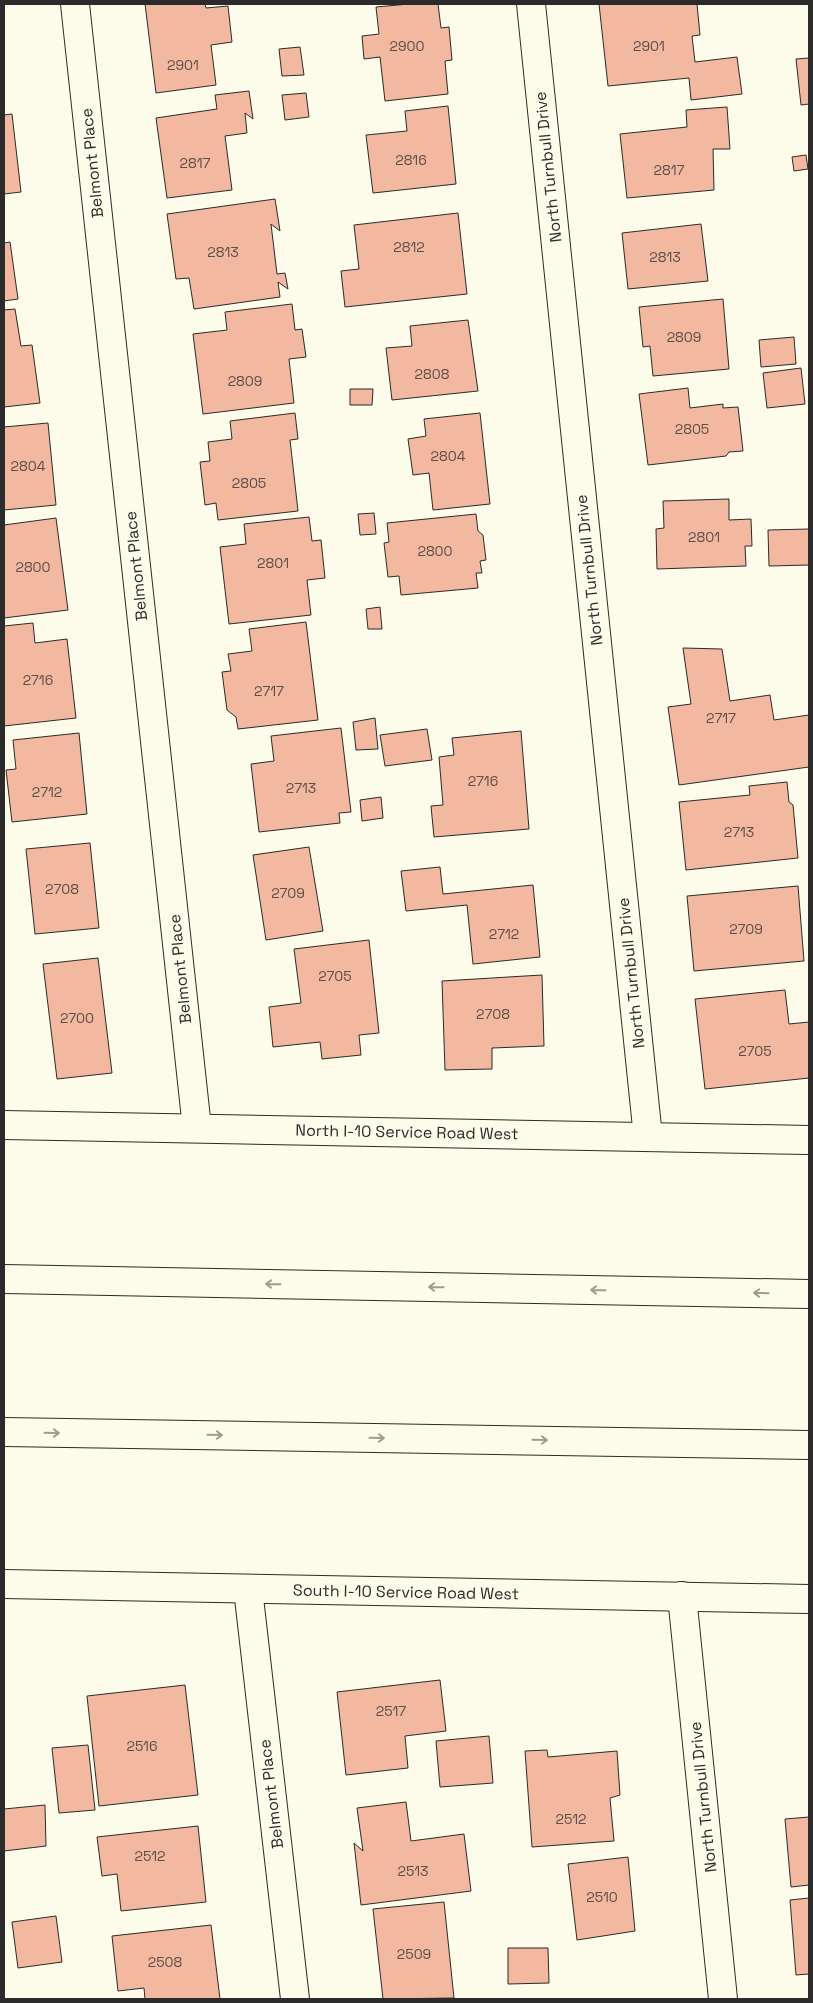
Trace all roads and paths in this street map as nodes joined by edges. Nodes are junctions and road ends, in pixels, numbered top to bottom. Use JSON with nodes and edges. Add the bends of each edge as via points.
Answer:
{"nodes":[{"id":1,"x":75,"y":4,"type":"edge"},
{"id":2,"x":531,"y":4,"type":"edge"},
{"id":3,"x":4,"y":1125,"type":"edge"},
{"id":4,"x":197,"y":1128,"type":"junction"},
{"id":5,"x":648,"y":1137,"type":"junction"},
{"id":6,"x":809,"y":1140,"type":"edge"},
{"id":7,"x":4,"y":1278,"type":"edge"},
{"id":8,"x":809,"y":1294,"type":"edge"},
{"id":9,"x":4,"y":1432,"type":"edge"},
{"id":10,"x":809,"y":1444,"type":"edge"},
{"id":11,"x":4,"y":1584,"type":"edge"},
{"id":12,"x":248,"y":1590,"type":"junction"},
{"id":13,"x":682,"y":1596,"type":"junction"},
{"id":14,"x":809,"y":1599,"type":"edge"},
{"id":15,"x":295,"y":1999,"type":"edge"},
{"id":16,"x":723,"y":1999,"type":"edge"}],
"edges":[{"from":1,"to":4,"type":"main road","name":"Belmont Place"},
{"from":2,"to":5,"type":"main road","name":"North Turnbull Drive"},
{"from":3,"to":4,"type":"main road","name":"North I-10 Service Road West"},
{"from":4,"to":5,"type":"main road","name":"North I-10 Service Road West"},
{"from":5,"to":6,"type":"main road","name":"North I-10 Service Road West"},
{"from":8,"to":7,"type":"main road","one_way":true},
{"from":9,"to":10,"type":"main road","one_way":true},
{"from":11,"to":12,"type":"main road","name":"South I-10 Service Road West"},
{"from":12,"to":13,"type":"main road","name":"South I-10 Service Road West"},
{"from":12,"to":15,"type":"main road","name":"Belmont Place"},
{"from":13,"to":14,"type":"main road","name":"South I-10 Service Road West"},
{"from":13,"to":16,"type":"main road","name":"North Turnbull Drive"}]}
